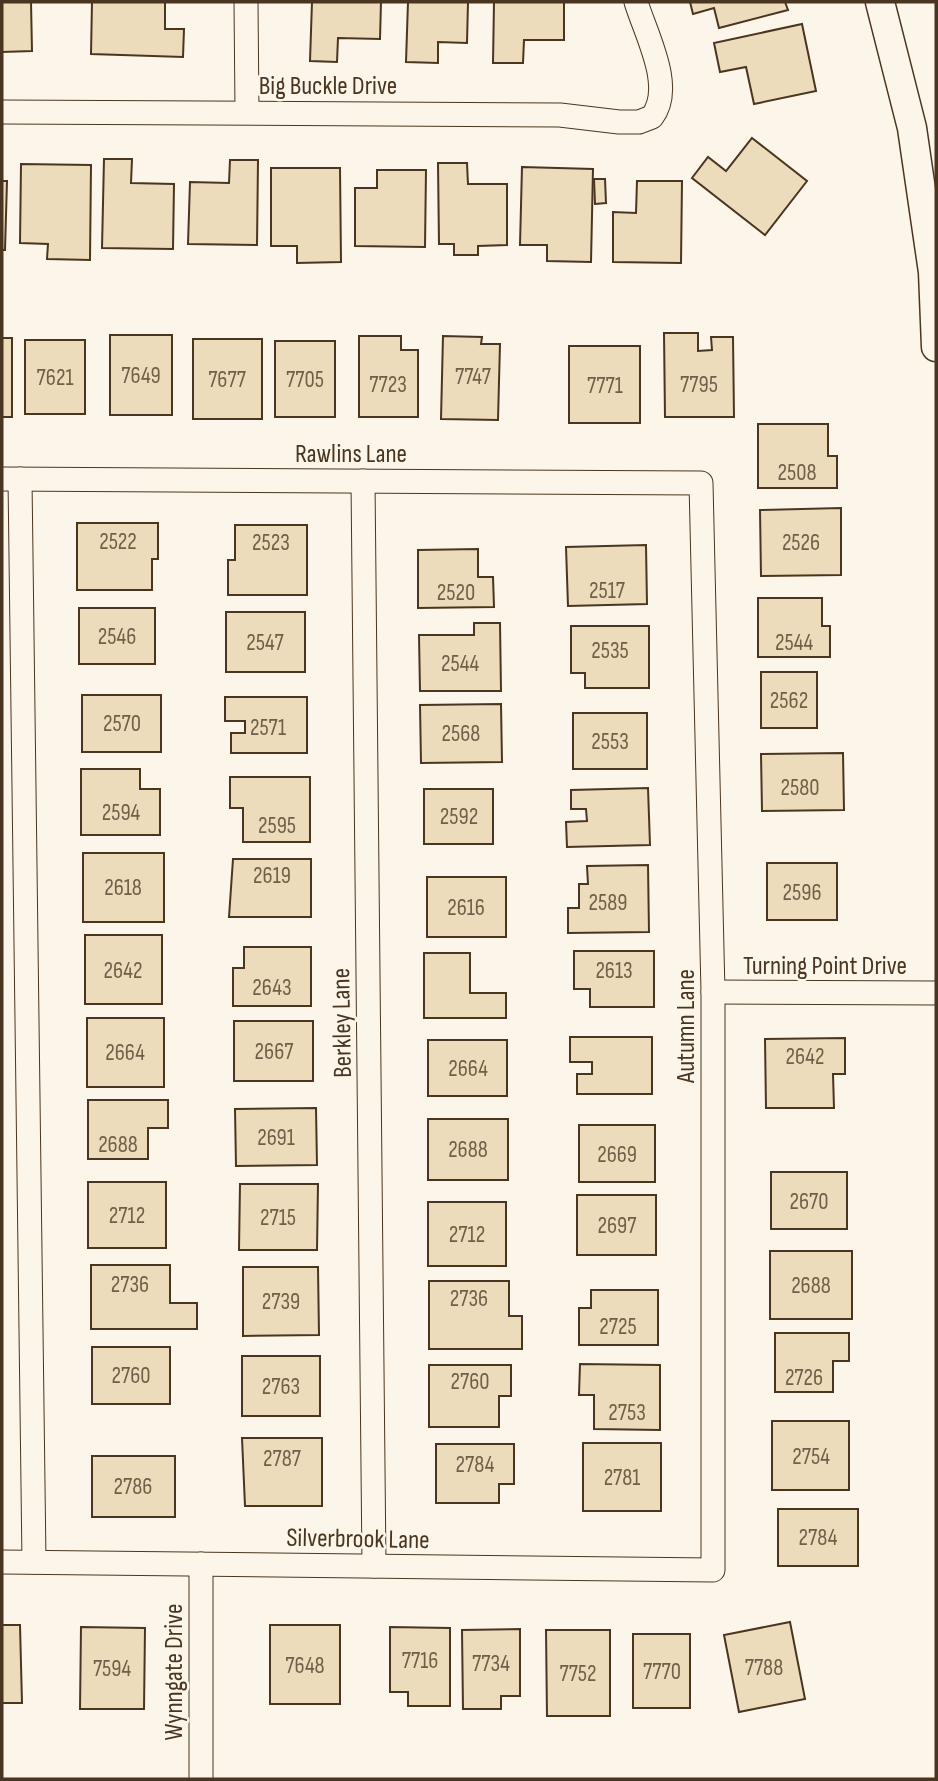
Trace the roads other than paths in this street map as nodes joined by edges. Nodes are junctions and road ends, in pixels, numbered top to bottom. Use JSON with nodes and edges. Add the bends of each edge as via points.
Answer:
{"nodes":[{"id":1,"x":246,"y":2,"type":"edge"},
{"id":2,"x":636,"y":2,"type":"edge"},
{"id":3,"x":880,"y":2,"type":"edge"},
{"id":4,"x":2,"y":112,"type":"edge"},
{"id":5,"x":247,"y":112,"type":"junction"},
{"id":6,"x":935,"y":272,"type":"edge"},
{"id":7,"x":936,"y":347,"type":"edge"},
{"id":8,"x":11,"y":479,"type":"edge"},
{"id":9,"x":363,"y":481,"type":"junction"},
{"id":10,"x":701,"y":483,"type":"joint"},
{"id":11,"x":713,"y":992,"type":"junction"},
{"id":12,"x":936,"y":993,"type":"edge"},
{"id":13,"x":2,"y":1562,"type":"edge"},
{"id":14,"x":34,"y":1562,"type":"junction"},
{"id":15,"x":201,"y":1564,"type":"junction"},
{"id":16,"x":374,"y":1566,"type":"junction"},
{"id":17,"x":713,"y":1570,"type":"joint"},
{"id":18,"x":201,"y":1779,"type":"edge"}],
"edges":[{"from":1,"to":5,"type":"street"},
{"from":2,"to":5,"type":"street","name":"Big Buckle Drive","via":[[662,94],[652,117],[639,122],[561,115]]},
{"from":3,"to":6,"type":"street","via":[[912,128]]},
{"from":4,"to":5,"type":"street","name":"Big Buckle Drive"},
{"from":6,"to":7,"type":"street"},
{"from":8,"to":9,"type":"street","name":"Rawlins Lane"},
{"from":8,"to":14,"type":"street"},
{"from":9,"to":10,"type":"street","name":"Rawlins Lane"},
{"from":9,"to":16,"type":"street","name":"Berkley Lane"},
{"from":10,"to":11,"type":"street","name":"Autumn Lane"},
{"from":11,"to":12,"type":"street","name":"Turning Point Drive"},
{"from":11,"to":17,"type":"street","name":"Autumn Lane"},
{"from":13,"to":14,"type":"street","name":"Silverbrook Lane"},
{"from":14,"to":15,"type":"street","name":"Silverbrook Lane"},
{"from":15,"to":16,"type":"street","name":"Silverbrook Lane"},
{"from":15,"to":18,"type":"street","name":"Wynngate Drive"},
{"from":16,"to":17,"type":"street","name":"Silverbrook Lane"}]}
